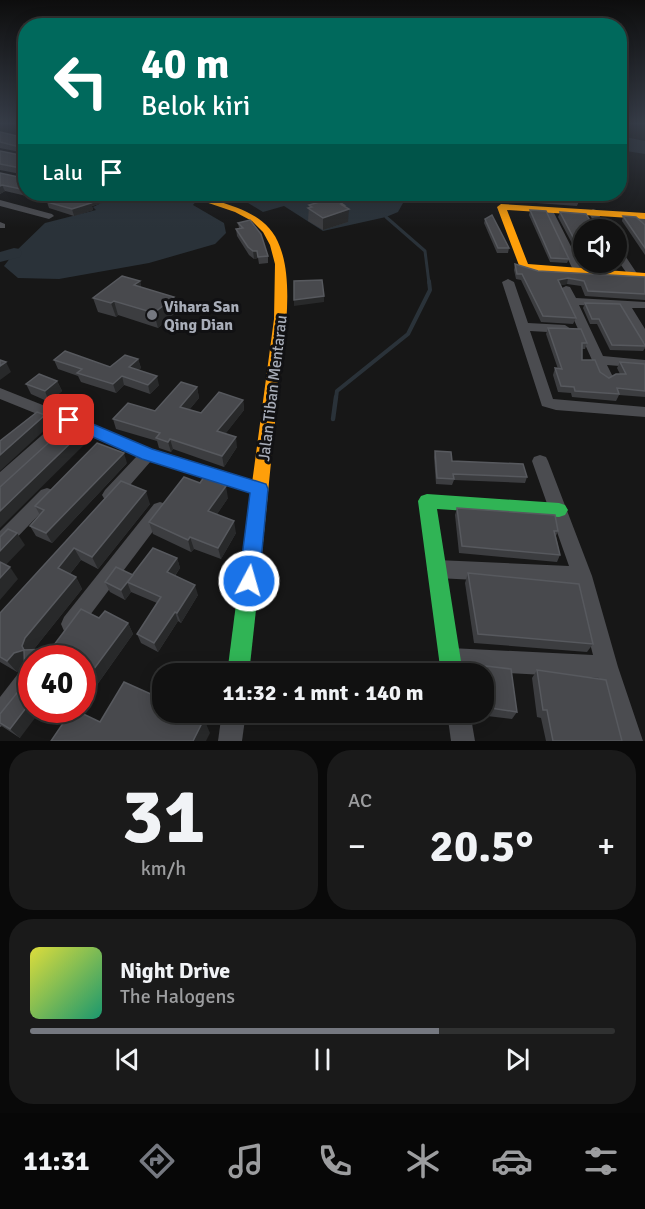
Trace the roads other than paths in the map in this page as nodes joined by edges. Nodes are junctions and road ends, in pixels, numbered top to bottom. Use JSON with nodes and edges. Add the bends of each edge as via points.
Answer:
{"nodes":[{"id":1,"x":212,"y":201,"type":"edge"},
{"id":2,"x":0,"y":203,"type":"edge"},
{"id":3,"x":548,"y":209,"type":"junction"},
{"id":4,"x":593,"y":212,"type":"junction"},
{"id":5,"x":49,"y":216,"type":"dead end"},
{"id":6,"x":597,"y":219,"type":"edge"},
{"id":7,"x":643,"y":219,"type":"edge"},
{"id":8,"x":573,"y":260,"type":"edge"},
{"id":9,"x":627,"y":262,"type":"edge"},
{"id":10,"x":573,"y":272,"type":"edge"},
{"id":11,"x":599,"y":273,"type":"edge"},
{"id":12,"x":639,"y":275,"type":"edge"},
{"id":13,"x":508,"y":282,"type":"dead end"},
{"id":14,"x":624,"y":304,"type":"junction"},
{"id":15,"x":645,"y":305,"type":"edge"},
{"id":16,"x":523,"y":326,"type":"junction"},
{"id":17,"x":584,"y":328,"type":"junction"},
{"id":18,"x":645,"y":339,"type":"edge"},
{"id":19,"x":598,"y":360,"type":"junction"},
{"id":20,"x":645,"y":364,"type":"edge"},
{"id":21,"x":606,"y":377,"type":"edge"},
{"id":22,"x":2,"y":396,"type":"edge"},
{"id":23,"x":44,"y":410,"type":"junction"},
{"id":24,"x":645,"y":412,"type":"edge"},
{"id":25,"x":69,"y":420,"type":"junction"},
{"id":26,"x":26,"y":424,"type":"edge"},
{"id":27,"x":105,"y":436,"type":"junction"},
{"id":28,"x":89,"y":453,"type":"edge"},
{"id":29,"x":148,"y":454,"type":"junction"},
{"id":30,"x":540,"y":461,"type":"dead end"},
{"id":31,"x":0,"y":483,"type":"edge"},
{"id":32,"x":57,"y":486,"type":"edge"},
{"id":33,"x":260,"y":489,"type":"junction"},
{"id":34,"x":168,"y":497,"type":"edge"},
{"id":35,"x":101,"y":506,"type":"edge"},
{"id":36,"x":559,"y":510,"type":"junction"},
{"id":37,"x":0,"y":543,"type":"edge"},
{"id":38,"x":437,"y":569,"type":"junction"},
{"id":39,"x":582,"y":576,"type":"junction"},
{"id":40,"x":58,"y":640,"type":"edge"},
{"id":41,"x":239,"y":663,"type":"edge"},
{"id":42,"x":451,"y":663,"type":"edge"},
{"id":43,"x":494,"y":666,"type":"edge"},
{"id":44,"x":607,"y":667,"type":"junction"},
{"id":45,"x":18,"y":692,"type":"edge"},
{"id":46,"x":0,"y":715,"type":"edge"},
{"id":47,"x":232,"y":723,"type":"edge"},
{"id":48,"x":460,"y":723,"type":"edge"},
{"id":49,"x":230,"y":741,"type":"edge"},
{"id":50,"x":463,"y":741,"type":"edge"},
{"id":51,"x":631,"y":741,"type":"edge"}],
"edges":[{"from":1,"to":33,"type":"street","name":"Jalan Tiban Mentarau","via":[[250,215],[268,229],[276,245],[282,283],[280,319]]},
{"from":2,"to":5,"type":"street"},
{"from":3,"to":4,"type":"street"},
{"from":3,"to":8,"type":"street"},
{"from":3,"to":10,"type":"street","via":[[501,207],[524,266]]},
{"from":4,"to":6,"type":"street"},
{"from":4,"to":7,"type":"street"},
{"from":9,"to":12,"type":"street"},
{"from":11,"to":12,"type":"street"},
{"from":13,"to":16,"type":"street"},
{"from":14,"to":15,"type":"street"},
{"from":14,"to":17,"type":"street","via":[[569,295]]},
{"from":14,"to":18,"type":"street"},
{"from":16,"to":17,"type":"street"},
{"from":16,"to":24,"type":"street","via":[[547,402]]},
{"from":17,"to":19,"type":"street"},
{"from":19,"to":20,"type":"street"},
{"from":19,"to":21,"type":"street"},
{"from":22,"to":23,"type":"street"},
{"from":23,"to":25,"type":"street"},
{"from":23,"to":26,"type":"street"},
{"from":25,"to":27,"type":"street"},
{"from":25,"to":31,"type":"street"},
{"from":27,"to":28,"type":"street"},
{"from":27,"to":29,"type":"street"},
{"from":29,"to":33,"type":"street","via":[[187,474]]},
{"from":29,"to":35,"type":"street"},
{"from":30,"to":36,"type":"street"},
{"from":32,"to":37,"type":"street"},
{"from":33,"to":41,"type":"street","name":"Jalan Tiban Mentarau"},
{"from":34,"to":40,"type":"street"},
{"from":36,"to":38,"type":"street","via":[[427,501]]},
{"from":36,"to":39,"type":"street"},
{"from":38,"to":39,"type":"street"},
{"from":38,"to":42,"type":"street"},
{"from":39,"to":44,"type":"street"},
{"from":43,"to":44,"type":"street"},
{"from":44,"to":51,"type":"street"},
{"from":45,"to":46,"type":"street"},
{"from":47,"to":49,"type":"street"},
{"from":48,"to":50,"type":"street"}]}
